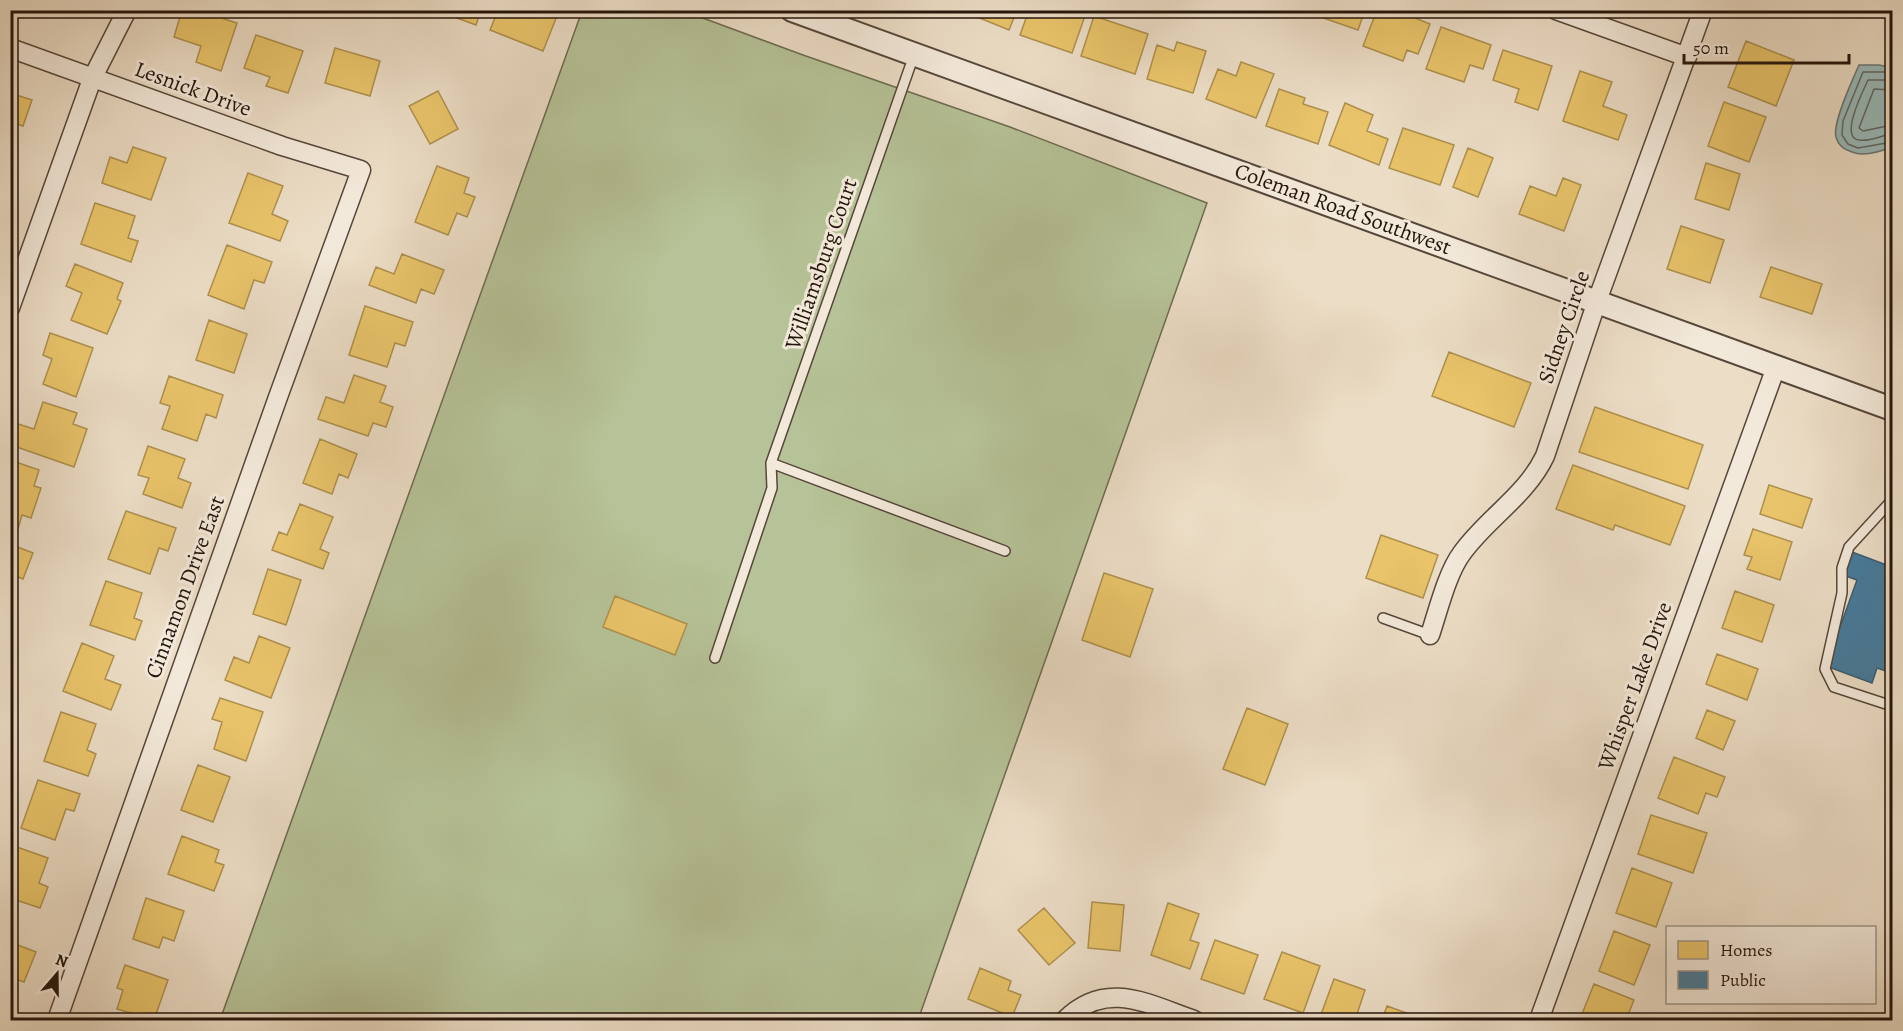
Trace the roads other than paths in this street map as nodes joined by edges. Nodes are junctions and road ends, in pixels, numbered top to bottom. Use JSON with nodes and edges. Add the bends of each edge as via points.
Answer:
{"nodes":[{"id":1,"x":127,"y":10,"type":"edge"},
{"id":2,"x":792,"y":10,"type":"edge"},
{"id":3,"x":1556,"y":10,"type":"edge"},
{"id":4,"x":1703,"y":10,"type":"edge"},
{"id":5,"x":10,"y":48,"type":"edge"},
{"id":6,"x":914,"y":54,"type":"junction"},
{"id":7,"x":1687,"y":57,"type":"junction"},
{"id":8,"x":92,"y":79,"type":"junction"},
{"id":9,"x":361,"y":170,"type":"joint"},
{"id":10,"x":1597,"y":301,"type":"junction"},
{"id":11,"x":10,"y":308,"type":"edge"},
{"id":12,"x":1776,"y":367,"type":"junction"},
{"id":13,"x":1893,"y":409,"type":"edge"},
{"id":14,"x":771,"y":463,"type":"junction"},
{"id":15,"x":1893,"y":500,"type":"edge"},
{"id":16,"x":1005,"y":551,"type":"dead end"},
{"id":17,"x":1383,"y":618,"type":"dead end"},
{"id":18,"x":1430,"y":635,"type":"joint"},
{"id":19,"x":715,"y":658,"type":"dead end"},
{"id":20,"x":1893,"y":706,"type":"edge"},
{"id":21,"x":57,"y":1020,"type":"edge"},
{"id":22,"x":1065,"y":1020,"type":"edge"},
{"id":23,"x":1194,"y":1020,"type":"edge"},
{"id":24,"x":1539,"y":1020,"type":"edge"}],
"edges":[{"from":1,"to":8,"type":"street"},
{"from":2,"to":6,"type":"street","name":"Coleman Road Southwest"},
{"from":3,"to":7,"type":"street"},
{"from":4,"to":7,"type":"street","name":"Sidney Circle"},
{"from":5,"to":8,"type":"street","name":"Lesnick Drive"},
{"from":6,"to":10,"type":"street","name":"Coleman Road Southwest"},
{"from":6,"to":14,"type":"lane","name":"Williamsburg Court"},
{"from":7,"to":10,"type":"street","name":"Sidney Circle"},
{"from":8,"to":9,"type":"street","name":"Lesnick Drive"},
{"from":8,"to":11,"type":"street"},
{"from":9,"to":21,"type":"street","name":"Cinnamon Drive East"},
{"from":10,"to":12,"type":"street","name":"Coleman Road Southwest"},
{"from":10,"to":18,"type":"street","name":"Sidney Circle","via":[[1538,471],[1461,555]]},
{"from":12,"to":13,"type":"street","name":"Coleman Road Southwest"},
{"from":12,"to":24,"type":"street","name":"Whisper Lake Drive"},
{"from":14,"to":16,"type":"lane"},
{"from":14,"to":19,"type":"lane","name":"Williamsburg Court","via":[[771,488]]},
{"from":15,"to":20,"type":"lane","via":[[1849,547],[1825,669],[1833,687]]},
{"from":17,"to":18,"type":"lane"},
{"from":22,"to":23,"type":"street","via":[[1081,1006],[1122,996]]}]}
